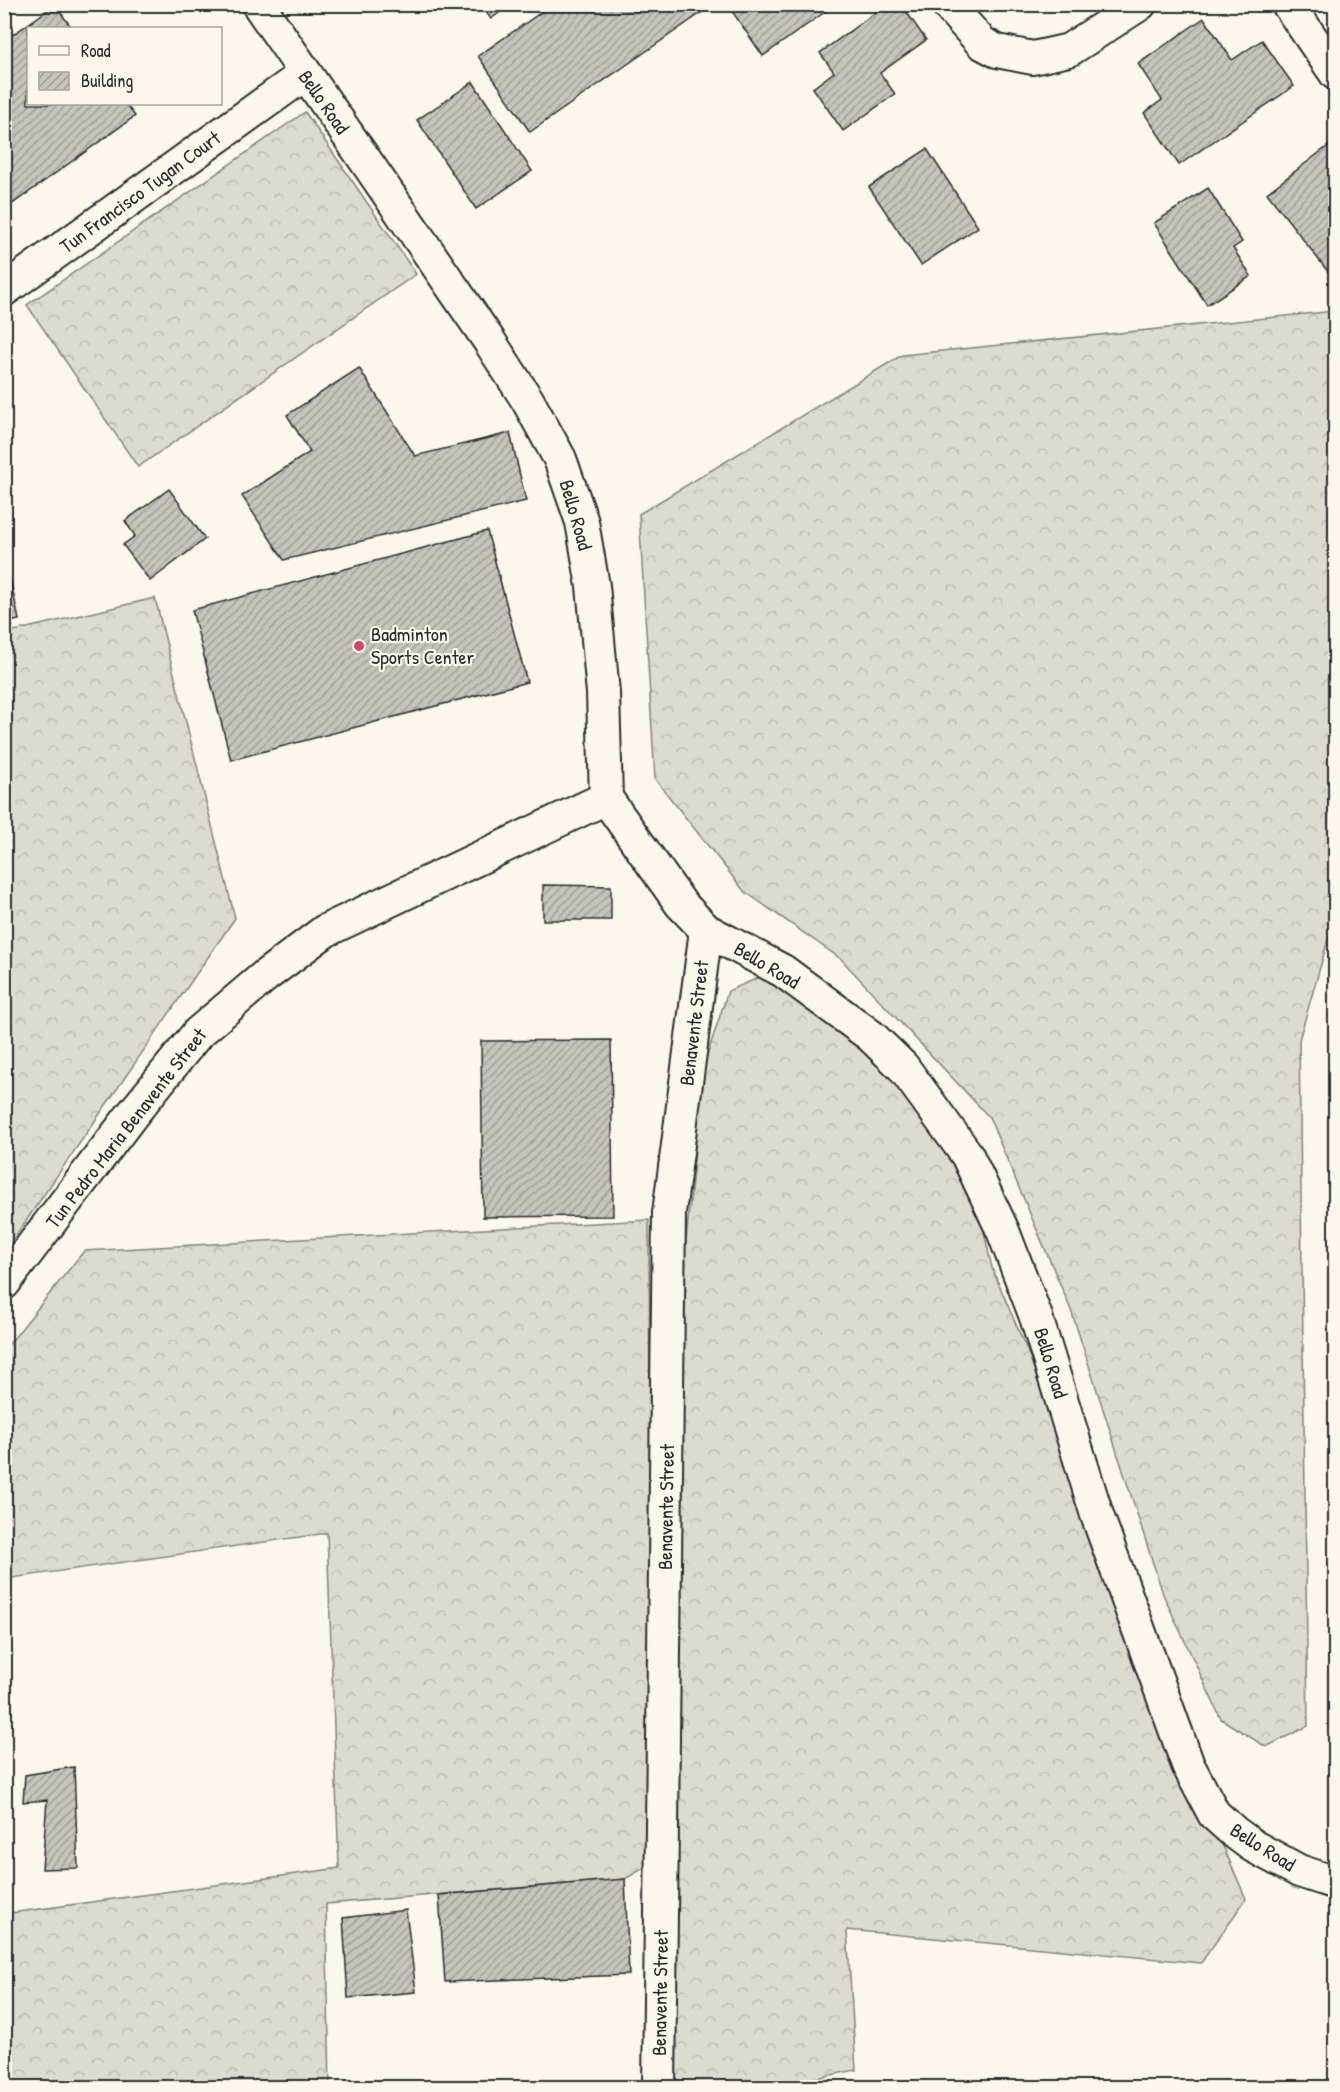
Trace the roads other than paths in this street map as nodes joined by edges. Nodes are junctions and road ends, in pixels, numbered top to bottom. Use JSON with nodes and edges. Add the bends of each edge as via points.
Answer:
{"nodes":[{"id":1,"x":258,"y":4,"type":"edge"},
{"id":2,"x":947,"y":4,"type":"edge"},
{"id":3,"x":1140,"y":4,"type":"edge"},
{"id":4,"x":1288,"y":4,"type":"edge"},
{"id":5,"x":305,"y":74,"type":"junction"},
{"id":6,"x":1335,"y":74,"type":"edge"},
{"id":7,"x":4,"y":290,"type":"edge"},
{"id":8,"x":606,"y":798,"type":"junction"},
{"id":9,"x":706,"y":930,"type":"junction"},
{"id":10,"x":6,"y":1280,"type":"edge"},
{"id":11,"x":1335,"y":1883,"type":"edge"},
{"id":12,"x":659,"y":2088,"type":"edge"}],
"edges":[{"from":1,"to":5,"type":"street","name":"Bello Road"},
{"from":2,"to":3,"type":"street","via":[[982,43],[997,51],[1033,58],[1070,50]]},
{"from":4,"to":6,"type":"street"},
{"from":5,"to":7,"type":"street","name":"Tun Francisco Tugan Court"},
{"from":5,"to":8,"type":"street","name":"Bello Road","via":[[490,342],[560,459],[582,522],[593,586],[603,693]]},
{"from":8,"to":9,"type":"street","name":"Bello Road","via":[[681,904]]},
{"from":8,"to":10,"type":"street","name":"Tun Pedro Maria Benavente Street","via":[[325,931],[265,976],[198,1033]]},
{"from":9,"to":11,"type":"street","name":"Bello Road","via":[[783,971],[871,1036],[903,1067],[967,1155],[1003,1231],[1036,1317],[1097,1515],[1188,1765],[1214,1814],[1234,1832],[1299,1871]]},
{"from":9,"to":12,"type":"street","name":"Benavente Street","via":[[669,1214]]}]}
